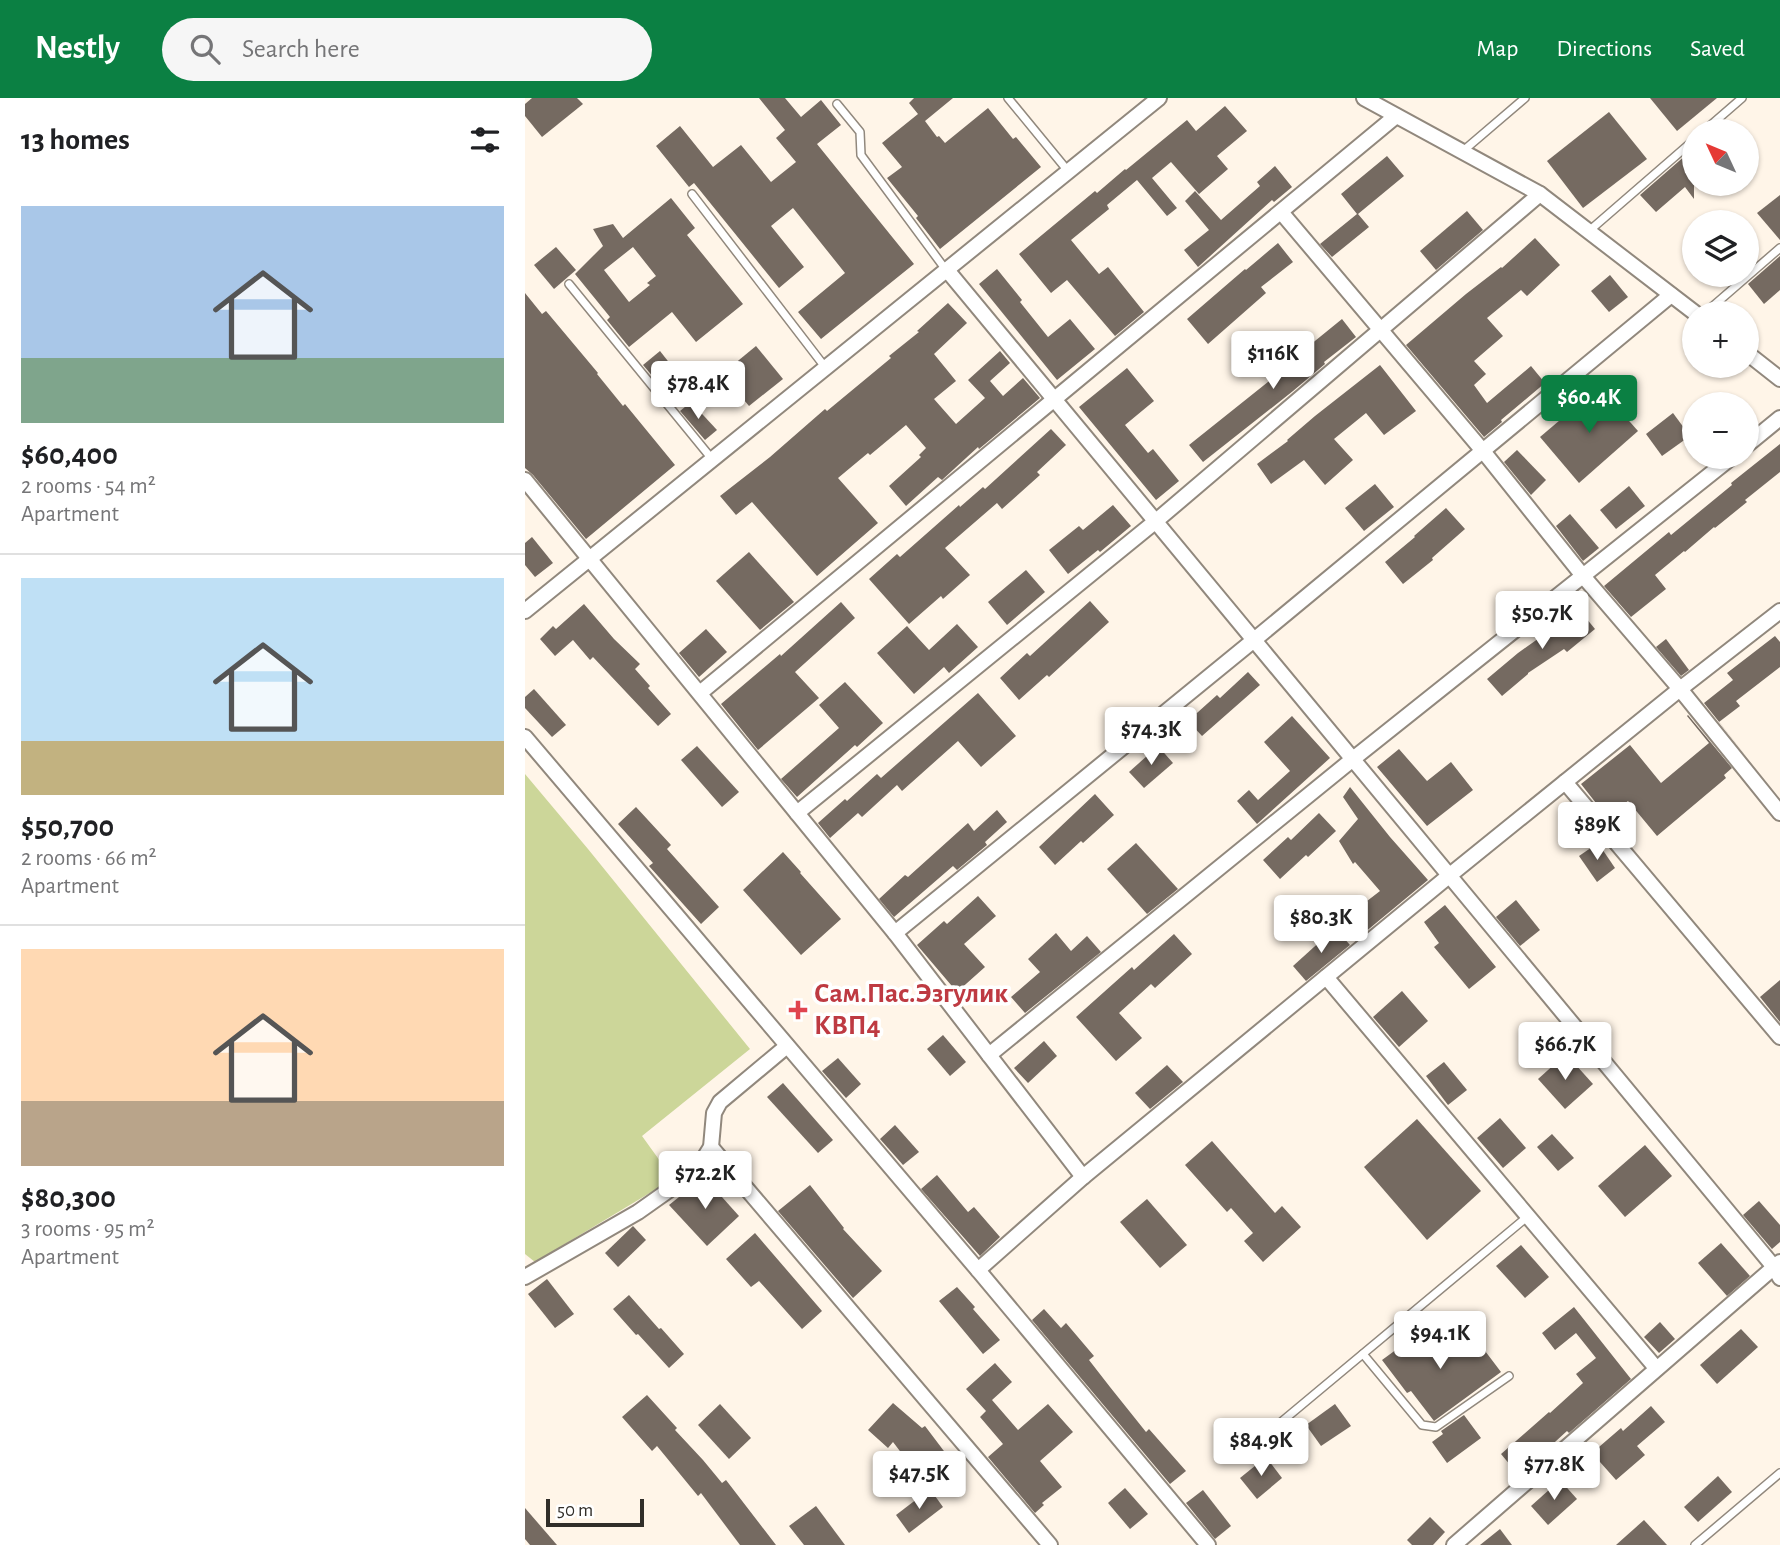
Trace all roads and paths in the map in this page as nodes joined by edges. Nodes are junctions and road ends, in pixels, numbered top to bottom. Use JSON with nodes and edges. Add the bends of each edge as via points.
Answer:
{"nodes":[{"id":1,"x":1008,"y":98,"type":"edge"},
{"id":2,"x":1159,"y":98,"type":"edge"},
{"id":3,"x":1363,"y":98,"type":"edge"},
{"id":4,"x":1525,"y":98,"type":"edge"},
{"id":5,"x":1742,"y":98,"type":"edge"},
{"id":6,"x":837,"y":104,"type":"dead end"},
{"id":7,"x":1396,"y":116,"type":"junction"},
{"id":8,"x":1718,"y":119,"type":"edge"},
{"id":9,"x":1682,"y":150,"type":"edge"},
{"id":10,"x":1463,"y":152,"type":"junction"},
{"id":11,"x":1068,"y":172,"type":"junction"},
{"id":12,"x":691,"y":194,"type":"dead end"},
{"id":13,"x":1540,"y":194,"type":"junction"},
{"id":14,"x":1281,"y":212,"type":"junction"},
{"id":15,"x":1589,"y":231,"type":"junction"},
{"id":16,"x":1780,"y":248,"type":"edge"},
{"id":17,"x":947,"y":270,"type":"junction"},
{"id":18,"x":569,"y":284,"type":"dead end"},
{"id":19,"x":1671,"y":295,"type":"junction"},
{"id":20,"x":1719,"y":301,"type":"edge"},
{"id":21,"x":1682,"y":303,"type":"edge"},
{"id":22,"x":1380,"y":330,"type":"junction"},
{"id":23,"x":1759,"y":362,"type":"edge"},
{"id":24,"x":826,"y":368,"type":"junction"},
{"id":25,"x":1780,"y":379,"type":"edge"},
{"id":26,"x":1055,"y":400,"type":"junction"},
{"id":27,"x":1780,"y":418,"type":"edge"},
{"id":28,"x":1759,"y":435,"type":"edge"},
{"id":29,"x":1483,"y":451,"type":"junction"},
{"id":30,"x":713,"y":459,"type":"junction"},
{"id":31,"x":1717,"y":469,"type":"edge"},
{"id":32,"x":525,"y":480,"type":"edge"},
{"id":33,"x":1156,"y":521,"type":"junction"},
{"id":34,"x":590,"y":559,"type":"junction"},
{"id":35,"x":1583,"y":576,"type":"junction"},
{"id":36,"x":525,"y":611,"type":"edge"},
{"id":37,"x":1780,"y":611,"type":"edge"},
{"id":38,"x":1254,"y":640,"type":"junction"},
{"id":39,"x":1680,"y":689,"type":"junction"},
{"id":40,"x":700,"y":693,"type":"junction"},
{"id":41,"x":525,"y":737,"type":"edge"},
{"id":42,"x":1353,"y":759,"type":"junction"},
{"id":43,"x":1565,"y":782,"type":"junction"},
{"id":44,"x":797,"y":813,"type":"junction"},
{"id":45,"x":1780,"y":813,"type":"edge"},
{"id":46,"x":1450,"y":875,"type":"junction"},
{"id":47,"x":895,"y":933,"type":"junction"},
{"id":48,"x":1326,"y":977,"type":"junction"},
{"id":49,"x":1780,"y":1037,"type":"edge"},
{"id":50,"x":787,"y":1046,"type":"junction"},
{"id":51,"x":989,"y":1055,"type":"junction"},
{"id":52,"x":712,"y":1147,"type":"junction"},
{"id":53,"x":1083,"y":1177,"type":"junction"},
{"id":54,"x":1527,"y":1217,"type":"junction"},
{"id":55,"x":1778,"y":1269,"type":"edge"},
{"id":56,"x":978,"y":1270,"type":"junction"},
{"id":57,"x":525,"y":1278,"type":"edge"},
{"id":58,"x":1363,"y":1354,"type":"junction"},
{"id":59,"x":1656,"y":1368,"type":"junction"},
{"id":60,"x":1509,"y":1376,"type":"dead end"},
{"id":61,"x":1280,"y":1423,"type":"dead end"},
{"id":62,"x":1780,"y":1473,"type":"edge"},
{"id":63,"x":1050,"y":1545,"type":"edge"},
{"id":64,"x":1208,"y":1545,"type":"edge"},
{"id":65,"x":1454,"y":1545,"type":"edge"},
{"id":66,"x":1695,"y":1545,"type":"edge"}],
"edges":[{"from":1,"to":11,"type":"lane"},
{"from":2,"to":11,"type":"street"},
{"from":3,"to":7,"type":"street"},
{"from":4,"to":10,"type":"lane"},
{"from":5,"to":8,"type":"lane"},
{"from":6,"to":17,"type":"lane","via":[[860,132],[861,155]]},
{"from":7,"to":10,"type":"street"},
{"from":7,"to":14,"type":"street"},
{"from":9,"to":15,"type":"lane"},
{"from":10,"to":13,"type":"street"},
{"from":11,"to":17,"type":"street"},
{"from":12,"to":24,"type":"lane"},
{"from":13,"to":15,"type":"street"},
{"from":13,"to":22,"type":"street"},
{"from":14,"to":22,"type":"street"},
{"from":14,"to":26,"type":"street"},
{"from":15,"to":19,"type":"street"},
{"from":16,"to":20,"type":"lane"},
{"from":17,"to":24,"type":"street"},
{"from":17,"to":26,"type":"street"},
{"from":18,"to":30,"type":"lane"},
{"from":19,"to":21,"type":"street"},
{"from":19,"to":29,"type":"street"},
{"from":22,"to":29,"type":"street"},
{"from":22,"to":33,"type":"street"},
{"from":23,"to":25,"type":"street"},
{"from":24,"to":30,"type":"street"},
{"from":26,"to":33,"type":"street"},
{"from":26,"to":40,"type":"street"},
{"from":27,"to":28,"type":"street"},
{"from":29,"to":35,"type":"street"},
{"from":29,"to":38,"type":"street"},
{"from":30,"to":34,"type":"street"},
{"from":31,"to":35,"type":"street"},
{"from":32,"to":34,"type":"street"},
{"from":33,"to":38,"type":"street"},
{"from":33,"to":44,"type":"street"},
{"from":34,"to":36,"type":"street"},
{"from":34,"to":40,"type":"street"},
{"from":35,"to":39,"type":"street"},
{"from":35,"to":42,"type":"street"},
{"from":37,"to":39,"type":"street"},
{"from":38,"to":42,"type":"street"},
{"from":38,"to":47,"type":"street"},
{"from":39,"to":43,"type":"street"},
{"from":39,"to":45,"type":"street"},
{"from":40,"to":44,"type":"street"},
{"from":41,"to":50,"type":"street"},
{"from":42,"to":46,"type":"street"},
{"from":42,"to":51,"type":"street"},
{"from":43,"to":46,"type":"street"},
{"from":43,"to":49,"type":"street"},
{"from":44,"to":47,"type":"street"},
{"from":46,"to":48,"type":"street"},
{"from":46,"to":55,"type":"street"},
{"from":47,"to":51,"type":"street"},
{"from":48,"to":53,"type":"street"},
{"from":48,"to":54,"type":"street"},
{"from":50,"to":52,"type":"street","via":[[720,1102],[714,1113]]},
{"from":50,"to":56,"type":"street"},
{"from":51,"to":53,"type":"street"},
{"from":52,"to":57,"type":"street","via":[[696,1171],[639,1212]]},
{"from":52,"to":63,"type":"street"},
{"from":53,"to":56,"type":"street"},
{"from":54,"to":58,"type":"lane"},
{"from":54,"to":59,"type":"street"},
{"from":55,"to":59,"type":"street"},
{"from":56,"to":64,"type":"street"},
{"from":58,"to":60,"type":"lane","via":[[1422,1426],[1436,1427]]},
{"from":58,"to":61,"type":"lane"},
{"from":59,"to":65,"type":"street"},
{"from":62,"to":66,"type":"lane"}]}
